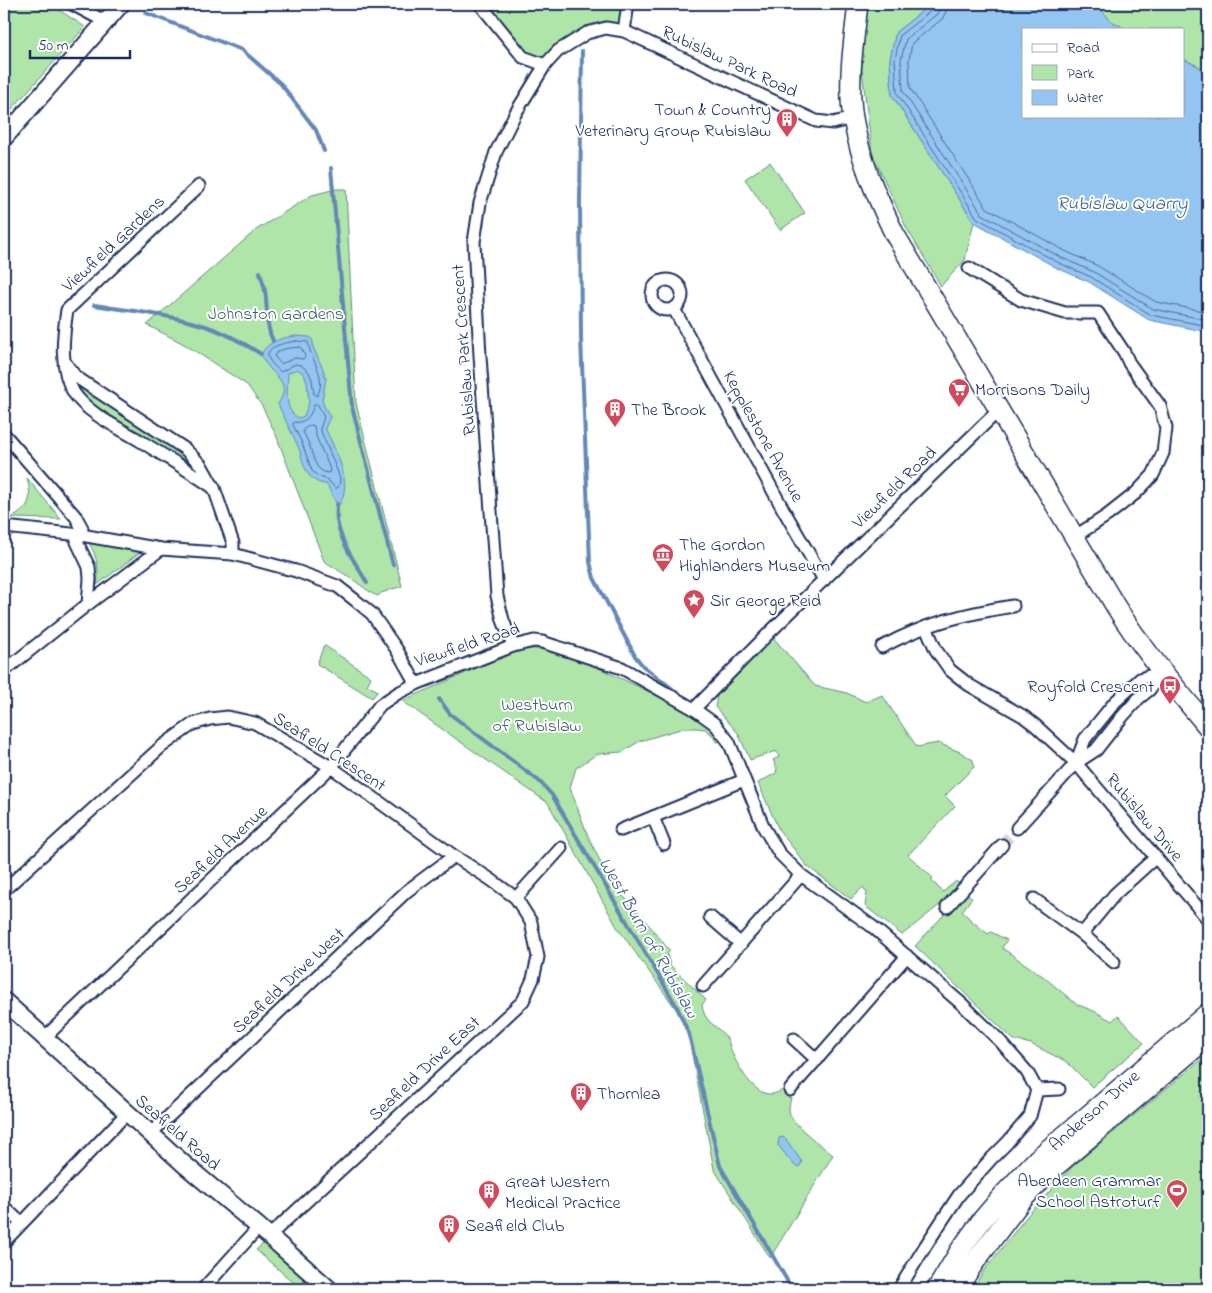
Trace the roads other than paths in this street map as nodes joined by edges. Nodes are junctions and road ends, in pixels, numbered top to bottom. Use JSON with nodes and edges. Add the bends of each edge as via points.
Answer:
{"nodes":[{"id":1,"x":72,"y":4,"type":"edge"},
{"id":2,"x":121,"y":4,"type":"edge"},
{"id":3,"x":480,"y":4,"type":"edge"},
{"id":4,"x":628,"y":4,"type":"edge"},
{"id":5,"x":858,"y":4,"type":"edge"},
{"id":6,"x":106,"y":22,"type":"junction"},
{"id":7,"x":624,"y":31,"type":"junction"},
{"id":8,"x":545,"y":65,"type":"junction"},
{"id":9,"x":853,"y":118,"type":"junction"},
{"id":10,"x":4,"y":138,"type":"edge"},
{"id":11,"x":199,"y":186,"type":"dead end"},
{"id":12,"x":969,"y":268,"type":"dead end"},
{"id":13,"x":674,"y":309,"type":"dead end"},
{"id":14,"x":65,"y":363,"type":"junction"},
{"id":15,"x":999,"y":410,"type":"junction"},
{"id":16,"x":4,"y":434,"type":"edge"},
{"id":17,"x":214,"y":488,"type":"junction"},
{"id":18,"x":4,"y":527,"type":"edge"},
{"id":19,"x":81,"y":535,"type":"junction"},
{"id":20,"x":1074,"y":536,"type":"junction"},
{"id":21,"x":161,"y":549,"type":"junction"},
{"id":22,"x":233,"y":554,"type":"junction"},
{"id":23,"x":824,"y":580,"type":"junction"},
{"id":24,"x":88,"y":604,"type":"junction"},
{"id":25,"x":1013,"y":606,"type":"dead end"},
{"id":26,"x":926,"y":627,"type":"junction"},
{"id":27,"x":513,"y":646,"type":"junction"},
{"id":28,"x":882,"y":647,"type":"dead end"},
{"id":29,"x":4,"y":670,"type":"edge"},
{"id":30,"x":1162,"y":672,"type":"junction"},
{"id":31,"x":416,"y":684,"type":"junction"},
{"id":32,"x":694,"y":709,"type":"junction"},
{"id":33,"x":1208,"y":727,"type":"edge"},
{"id":34,"x":1076,"y":763,"type":"junction"},
{"id":35,"x":331,"y":767,"type":"junction"},
{"id":36,"x":744,"y":780,"type":"junction"},
{"id":37,"x":653,"y":817,"type":"junction"},
{"id":38,"x":1017,"y":828,"type":"tunnel mouth"},
{"id":39,"x":621,"y":830,"type":"dead end"},
{"id":40,"x":664,"y":844,"type":"dead end"},
{"id":41,"x":1002,"y":845,"type":"tunnel mouth"},
{"id":42,"x":561,"y":848,"type":"dead end"},
{"id":43,"x":454,"y":856,"type":"junction"},
{"id":44,"x":1156,"y":858,"type":"junction"},
{"id":45,"x":801,"y":876,"type":"junction"},
{"id":46,"x":4,"y":890,"type":"edge"},
{"id":47,"x":516,"y":898,"type":"junction"},
{"id":48,"x":1034,"y":899,"type":"dead end"},
{"id":49,"x":947,"y":907,"type":"dead end"},
{"id":50,"x":710,"y":917,"type":"dead end"},
{"id":51,"x":1206,"y":917,"type":"dead end"},
{"id":52,"x":1082,"y":934,"type":"junction"},
{"id":53,"x":741,"y":944,"type":"junction"},
{"id":54,"x":907,"y":956,"type":"junction"},
{"id":55,"x":1114,"y":962,"type":"dead end"},
{"id":56,"x":703,"y":986,"type":"dead end"},
{"id":57,"x":4,"y":1001,"type":"edge"},
{"id":58,"x":1208,"y":1013,"type":"edge"},
{"id":59,"x":1208,"y":1037,"type":"edge"},
{"id":60,"x":44,"y":1038,"type":"junction"},
{"id":61,"x":794,"y":1039,"type":"dead end"},
{"id":62,"x":816,"y":1060,"type":"junction"},
{"id":63,"x":1059,"y":1088,"type":"dead end"},
{"id":64,"x":790,"y":1090,"type":"dead end"},
{"id":65,"x":1037,"y":1090,"type":"junction"},
{"id":66,"x":127,"y":1114,"type":"junction"},
{"id":67,"x":150,"y":1134,"type":"junction"},
{"id":68,"x":4,"y":1207,"type":"edge"},
{"id":69,"x":21,"y":1223,"type":"junction"},
{"id":70,"x":264,"y":1232,"type":"junction"},
{"id":71,"x":4,"y":1242,"type":"edge"},
{"id":72,"x":203,"y":1289,"type":"edge"},
{"id":73,"x":329,"y":1289,"type":"edge"},
{"id":74,"x":899,"y":1289,"type":"edge"},
{"id":75,"x":937,"y":1289,"type":"edge"},
{"id":76,"x":957,"y":1289,"type":"edge"}],
"edges":[{"from":1,"to":6,"type":"street"},
{"from":2,"to":6,"type":"street"},
{"from":3,"to":8,"type":"street","via":[[524,57]]},
{"from":4,"to":7,"type":"street"},
{"from":5,"to":9,"type":"main road","via":[[852,63]]},
{"from":6,"to":10,"type":"street"},
{"from":7,"to":8,"type":"street","name":"Rubislaw Park Road","via":[[606,28],[587,33],[558,51]]},
{"from":7,"to":9,"type":"street","name":"Rubislaw Park Road","via":[[816,121],[833,123]]},
{"from":8,"to":27,"type":"street","name":"Rubislaw Park Crescent","via":[[496,152],[480,203],[474,242],[497,596]]},
{"from":9,"to":15,"type":"main road","via":[[862,157],[894,233]]},
{"from":11,"to":14,"type":"street","name":"Viewfield Gardens","via":[[67,310],[63,335]]},
{"from":12,"to":20,"type":"street","via":[[1021,300],[1065,313],[1098,313],[1160,406],[1166,428],[1163,453],[1153,476],[1108,515]]},
{"from":13,"to":23,"type":"street","name":"Kepplestone Avenue"},
{"from":14,"to":17,"type":"street","via":[[76,377],[185,449],[201,465]]},
{"from":14,"to":17,"type":"street","name":"Viewfield Gardens","via":[[74,393],[87,409]]},
{"from":15,"to":20,"type":"main road"},
{"from":15,"to":23,"type":"street","name":"Viewfield Road"},
{"from":16,"to":19,"type":"street","via":[[76,517],[82,528]]},
{"from":17,"to":22,"type":"street","via":[[233,543]]},
{"from":18,"to":19,"type":"street","name":"Viewfield Road"},
{"from":19,"to":21,"type":"street","name":"Viewfield Road"},
{"from":19,"to":24,"type":"street","via":[[77,542],[89,567]]},
{"from":20,"to":30,"type":"main road","via":[[1132,633]]},
{"from":21,"to":22,"type":"street","name":"Viewfield Road"},
{"from":21,"to":24,"type":"street"},
{"from":22,"to":31,"type":"street","name":"Viewfield Road","via":[[296,570],[336,586],[372,614]]},
{"from":23,"to":32,"type":"street","name":"Viewfield Road"},
{"from":24,"to":29,"type":"street"},
{"from":25,"to":26,"type":"street","via":[[956,617]]},
{"from":26,"to":28,"type":"street"},
{"from":26,"to":34,"type":"street","name":"Rubislaw Drive","via":[[950,670],[969,685],[1023,716]]},
{"from":27,"to":31,"type":"street","name":"Viewfield Road"},
{"from":27,"to":32,"type":"street","name":"Viewfield Road","via":[[542,642],[622,668]]},
{"from":30,"to":33,"type":"main road"},
{"from":30,"to":34,"type":"street","via":[[1140,679],[1115,702],[1085,739]]},
{"from":31,"to":35,"type":"street","name":"Seafield Avenue","via":[[380,705]]},
{"from":32,"to":36,"type":"street","via":[[715,724],[729,742]]},
{"from":34,"to":38,"type":"street"},
{"from":34,"to":44,"type":"street","name":"Rubislaw Drive"},
{"from":35,"to":43,"type":"street","name":"Seafield Crescent"},
{"from":35,"to":46,"type":"street","name":"Seafield Crescent","via":[[255,723],[228,717],[210,718],[193,724],[161,747]]},
{"from":35,"to":60,"type":"street","name":"Seafield Avenue"},
{"from":36,"to":37,"type":"street"},
{"from":36,"to":45,"type":"street","via":[[764,828],[779,853]]},
{"from":37,"to":39,"type":"street"},
{"from":37,"to":40,"type":"street"},
{"from":41,"to":49,"type":"street"},
{"from":42,"to":47,"type":"street"},
{"from":43,"to":47,"type":"street","name":"Seafield Crescent"},
{"from":43,"to":67,"type":"street","name":"Seafield Drive West","via":[[407,891]]},
{"from":44,"to":51,"type":"street","name":"Rubislaw Drive"},
{"from":44,"to":52,"type":"street","via":[[1115,894]]},
{"from":45,"to":53,"type":"street"},
{"from":45,"to":54,"type":"street","via":[[856,914]]},
{"from":47,"to":70,"type":"street","name":"Seafield Drive East","via":[[531,922],[538,957],[534,979],[523,1001]]},
{"from":48,"to":52,"type":"street"},
{"from":50,"to":53,"type":"street"},
{"from":52,"to":55,"type":"street"},
{"from":53,"to":56,"type":"street"},
{"from":54,"to":62,"type":"street"},
{"from":54,"to":65,"type":"street","via":[[1000,1041],[1027,1072]]},
{"from":57,"to":60,"type":"street","name":"Seafield Road"},
{"from":58,"to":75,"type":"main road","name":"Anderson Drive","via":[[1037,1159],[982,1220]]},
{"from":59,"to":76,"type":"main road","name":"Anderson Drive","via":[[1050,1171],[1021,1201]]},
{"from":60,"to":66,"type":"street","name":"Seafield Road"},
{"from":61,"to":62,"type":"street"},
{"from":62,"to":64,"type":"street"},
{"from":63,"to":65,"type":"street"},
{"from":65,"to":74,"type":"street","via":[[1030,1116],[959,1195]]},
{"from":66,"to":67,"type":"street","name":"Seafield Road"},
{"from":66,"to":69,"type":"street"},
{"from":67,"to":70,"type":"street","name":"Seafield Road"},
{"from":68,"to":69,"type":"street"},
{"from":69,"to":71,"type":"street"},
{"from":70,"to":72,"type":"street","name":"Seafield Drive East"},
{"from":70,"to":73,"type":"street","name":"Seafield Road"}]}
